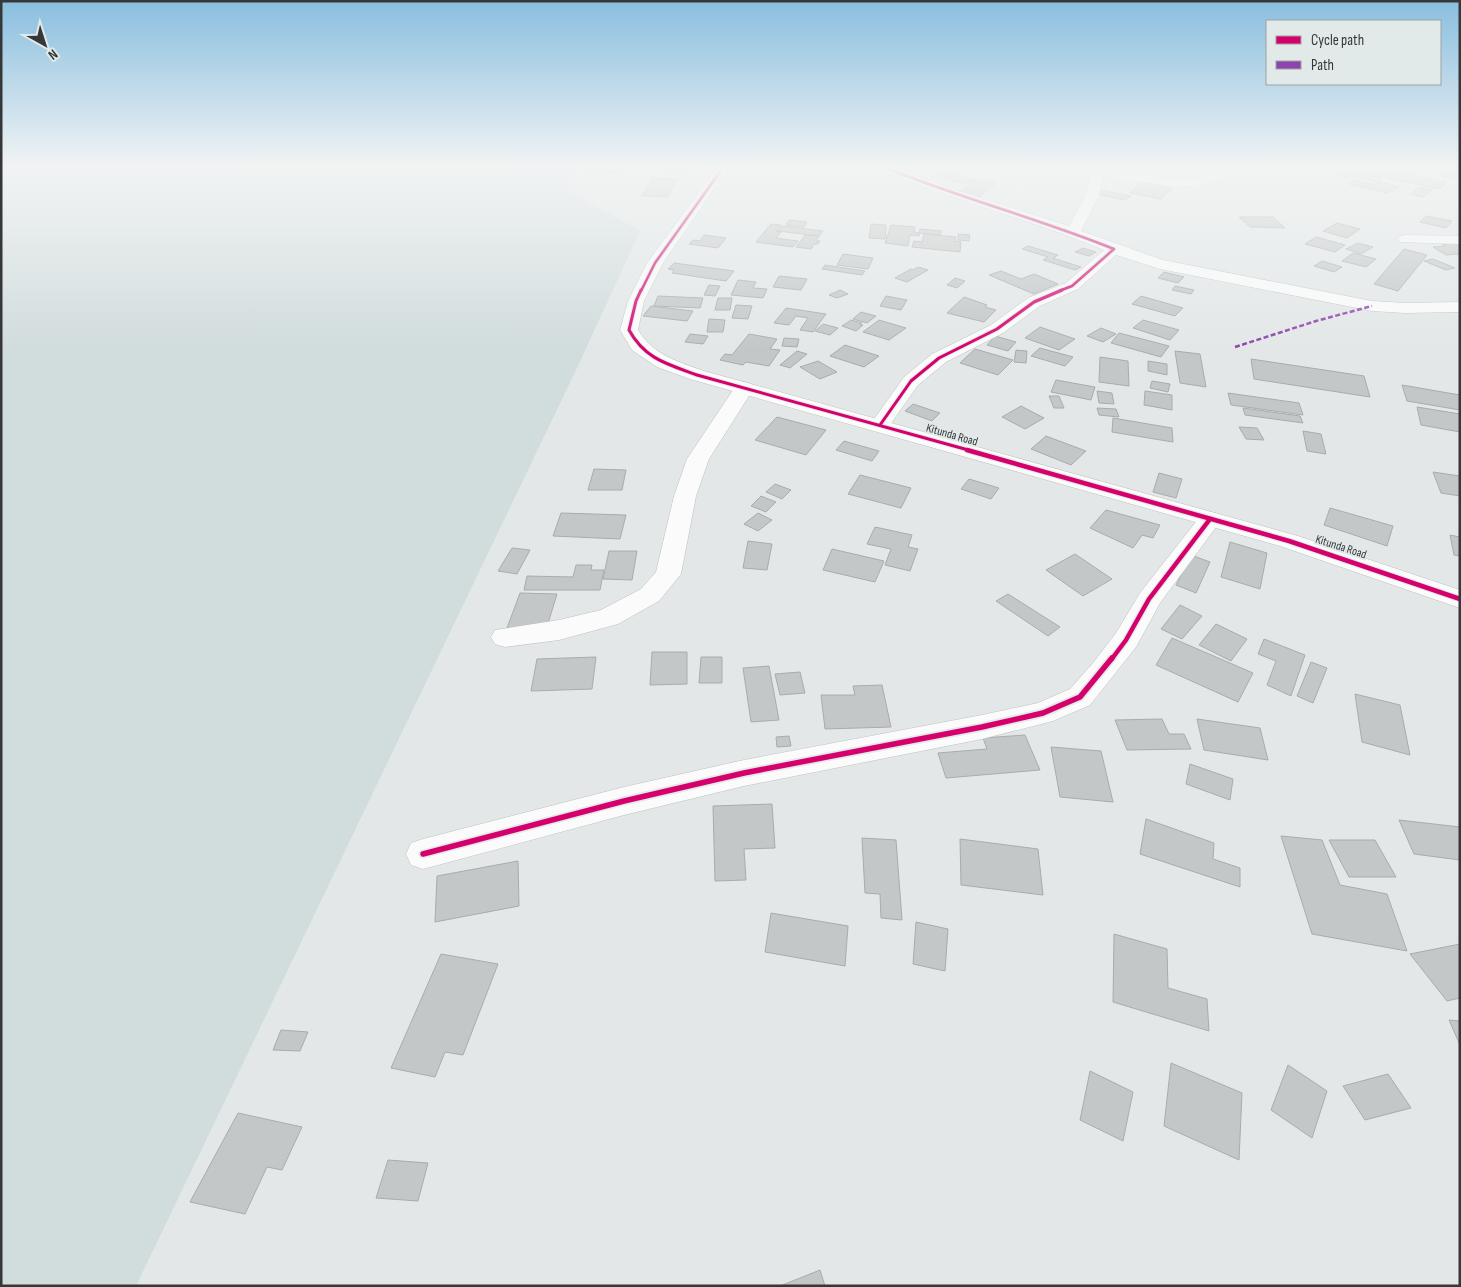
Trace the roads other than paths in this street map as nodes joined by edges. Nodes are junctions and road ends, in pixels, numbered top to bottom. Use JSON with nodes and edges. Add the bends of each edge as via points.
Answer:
{"nodes":[{"id":1,"x":679,"y":229,"type":"edge"},
{"id":2,"x":1064,"y":229,"type":"edge"},
{"id":3,"x":1075,"y":229,"type":"edge"},
{"id":4,"x":1073,"y":232,"type":"junction"},
{"id":5,"x":1405,"y":239,"type":"dead end"},
{"id":6,"x":1460,"y":240,"type":"edge"},
{"id":7,"x":1114,"y":249,"type":"junction"},
{"id":8,"x":1460,"y":307,"type":"edge"},
{"id":9,"x":744,"y":388,"type":"junction"},
{"id":10,"x":880,"y":425,"type":"junction"},
{"id":11,"x":1210,"y":519,"type":"junction"},
{"id":12,"x":1460,"y":598,"type":"edge"},
{"id":13,"x":505,"y":637,"type":"dead end"},
{"id":14,"x":423,"y":854,"type":"dead end"}],
"edges":[{"from":1,"to":9,"type":"street","name":"Kitunda Road","via":[[655,263],[636,301],[629,330],[638,346],[664,363]]},
{"from":2,"to":4,"type":"street"},
{"from":3,"to":4,"type":"street"},
{"from":4,"to":7,"type":"street"},
{"from":5,"to":6,"type":"street"},
{"from":7,"to":8,"type":"street","via":[[1160,264],[1372,306]]},
{"from":7,"to":10,"type":"street","via":[[1064,291],[1034,302],[997,329],[939,358],[911,382]]},
{"from":9,"to":10,"type":"street","name":"Kitunda Road"},
{"from":9,"to":13,"type":"street","via":[[698,459],[676,533],[668,574],[650,595],[609,617],[558,630]]},
{"from":10,"to":11,"type":"street","name":"Kitunda Road"},
{"from":11,"to":12,"type":"street","name":"Kitunda Road","via":[[1290,541]]},
{"from":11,"to":14,"type":"street","via":[[1149,599],[1126,640],[1080,697],[1043,713],[744,773]]}]}
